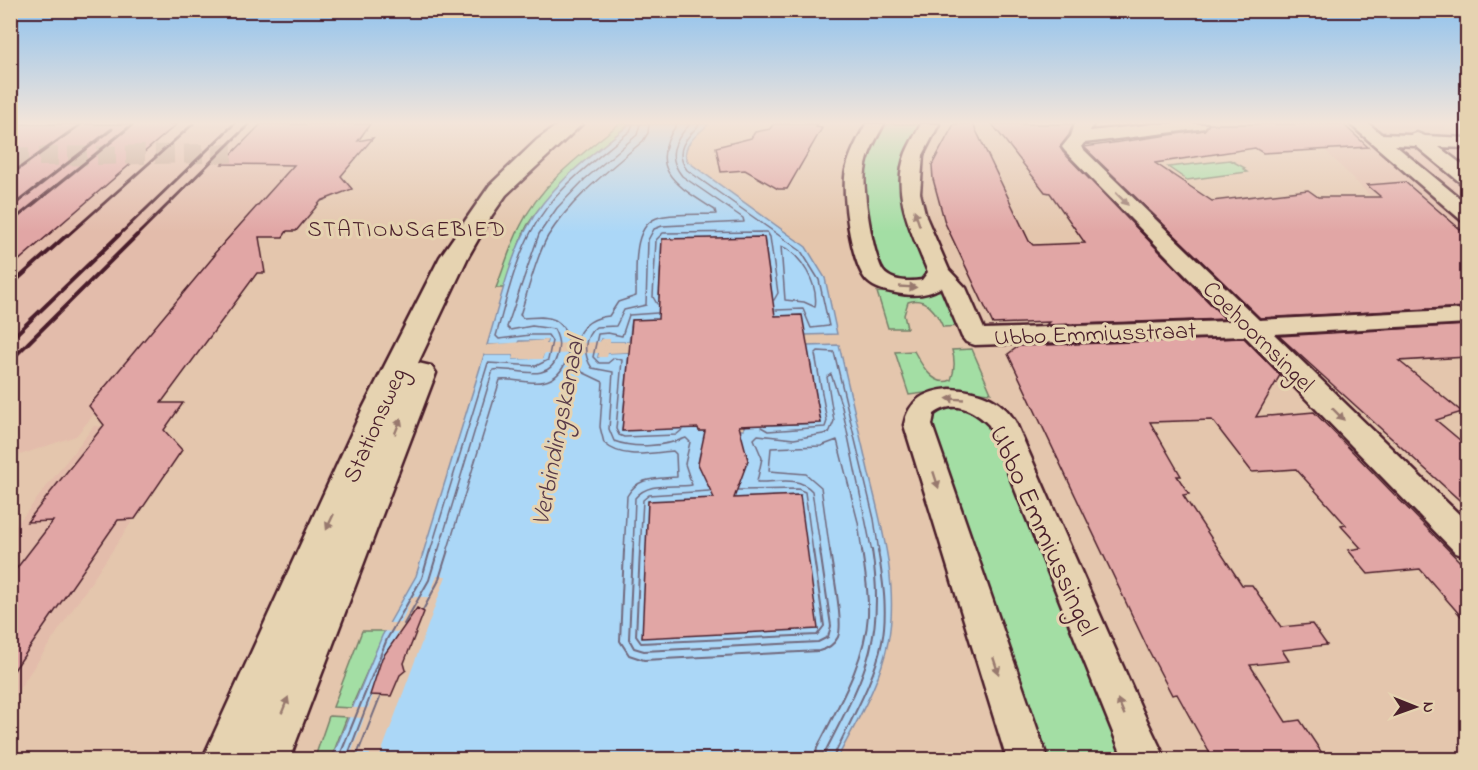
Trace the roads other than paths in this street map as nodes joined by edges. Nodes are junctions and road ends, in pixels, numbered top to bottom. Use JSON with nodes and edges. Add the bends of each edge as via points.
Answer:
{"nodes":[{"id":1,"x":529,"y":160,"type":"edge"},
{"id":2,"x":548,"y":160,"type":"edge"},
{"id":3,"x":858,"y":160,"type":"edge"},
{"id":4,"x":913,"y":160,"type":"edge"},
{"id":5,"x":1084,"y":160,"type":"edge"},
{"id":6,"x":1408,"y":160,"type":"edge"},
{"id":7,"x":1428,"y":160,"type":"edge"},
{"id":8,"x":1444,"y":160,"type":"edge"},
{"id":9,"x":1467,"y":179,"type":"edge"},
{"id":10,"x":1467,"y":197,"type":"edge"},
{"id":11,"x":1467,"y":216,"type":"edge"},
{"id":12,"x":939,"y":272,"type":"junction"},
{"id":13,"x":1467,"y":316,"type":"edge"},
{"id":14,"x":1252,"y":328,"type":"junction"},
{"id":15,"x":1467,"y":544,"type":"edge"},
{"id":16,"x":227,"y":759,"type":"edge"},
{"id":17,"x":264,"y":759,"type":"edge"},
{"id":18,"x":1028,"y":759,"type":"edge"},
{"id":19,"x":1146,"y":759,"type":"edge"}],
"edges":[{"from":1,"to":16,"type":"main road","name":"Stationsweg","one_way":true,"via":[[498,190],[454,257],[379,410]]},
{"from":17,"to":2,"type":"main road","name":"Stationsweg","one_way":true,"via":[[379,470],[480,234],[510,193]]},
{"from":3,"to":12,"type":"street","one_way":true,"via":[[853,200],[872,273],[886,283],[913,288],[933,283]]},
{"from":12,"to":4,"type":"street","one_way":true,"via":[[910,193]]},
{"from":5,"to":14,"type":"street","name":"Coehoornsingel","one_way":true},
{"from":6,"to":11,"type":"street"},
{"from":7,"to":10,"type":"street"},
{"from":8,"to":9,"type":"street"},
{"from":12,"to":14,"type":"street","name":"Ubbo Emmiusstraat","via":[[954,288],[975,337]]},
{"from":13,"to":14,"type":"street","name":"Ubbo Emmiusstraat"},
{"from":14,"to":15,"type":"street","name":"Coehoornsingel","one_way":true},
{"from":19,"to":18,"type":"street","name":"Ubbo Emmiussingel","one_way":true,"via":[[1001,421],[979,403],[941,399],[920,411],[918,425]]}]}
